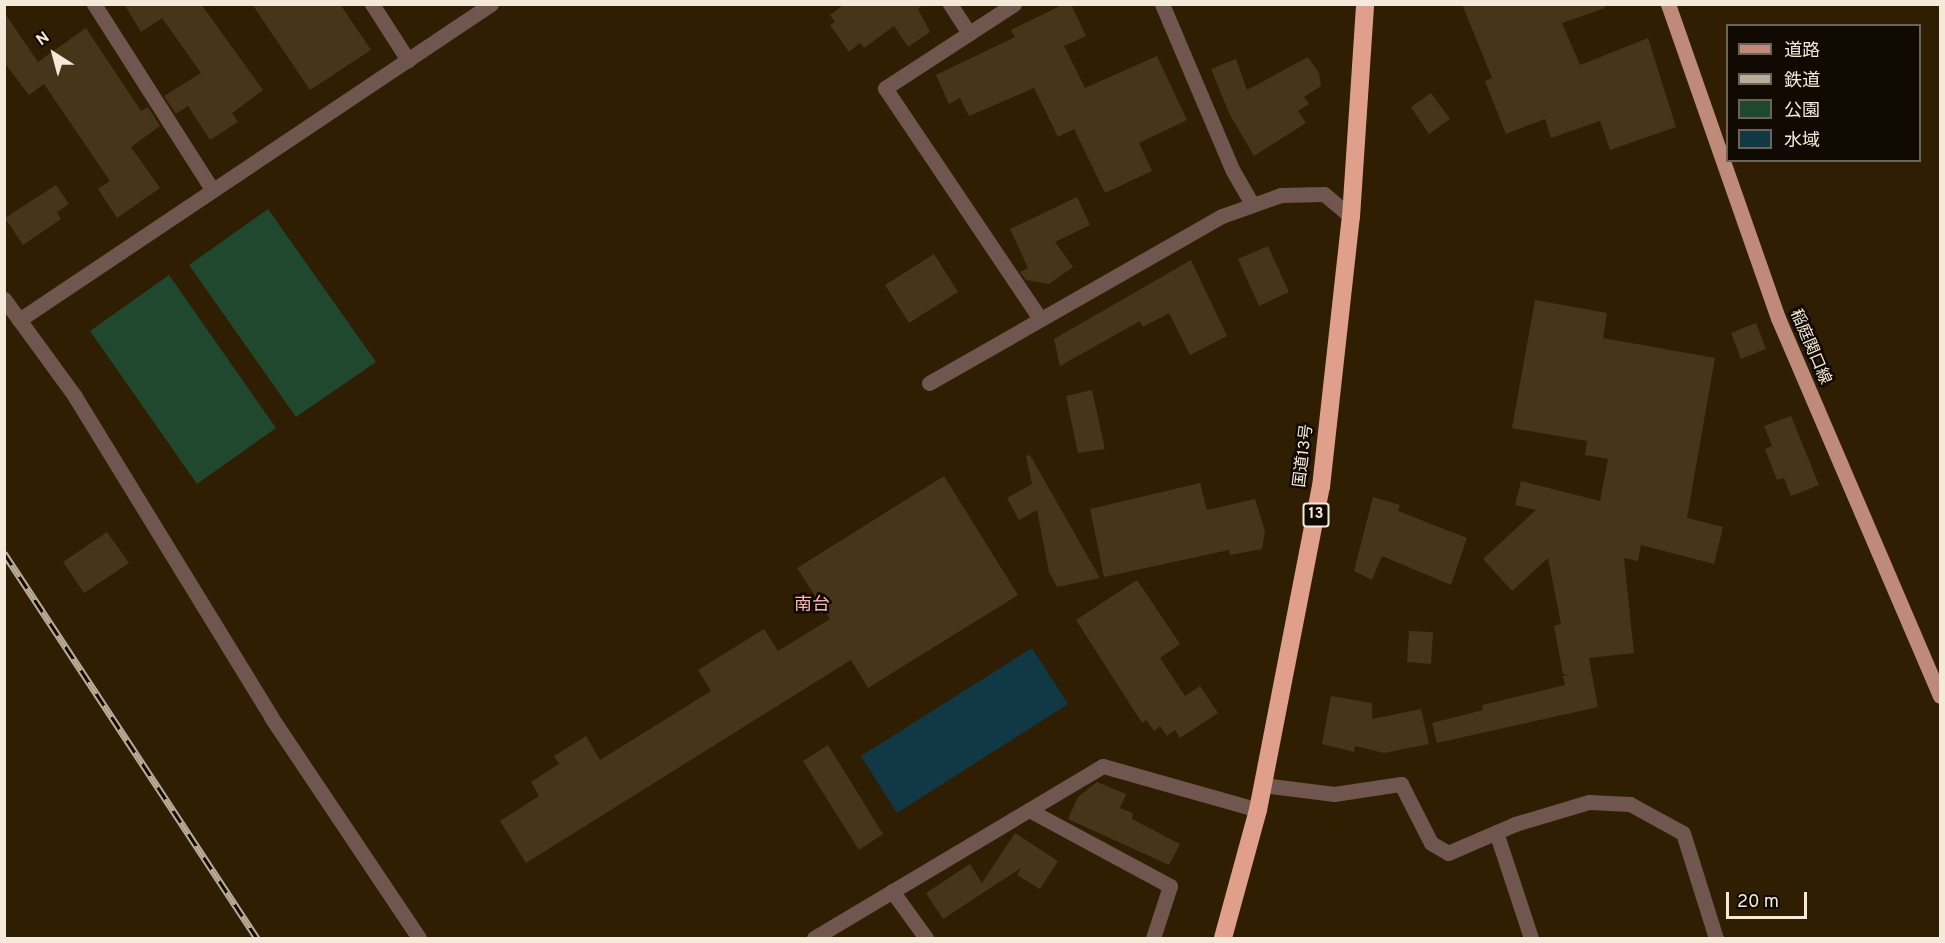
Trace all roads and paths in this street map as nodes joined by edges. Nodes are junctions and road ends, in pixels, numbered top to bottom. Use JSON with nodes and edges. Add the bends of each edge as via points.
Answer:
{"nodes":[{"id":1,"x":94,"y":4,"type":"edge"},
{"id":2,"x":372,"y":4,"type":"edge"},
{"id":3,"x":491,"y":4,"type":"edge"},
{"id":4,"x":950,"y":4,"type":"edge"},
{"id":5,"x":1014,"y":4,"type":"edge"},
{"id":6,"x":1162,"y":4,"type":"edge"},
{"id":7,"x":1365,"y":4,"type":"edge"},
{"id":8,"x":1668,"y":4,"type":"edge"},
{"id":9,"x":969,"y":33,"type":"junction"},
{"id":10,"x":408,"y":60,"type":"junction"},
{"id":11,"x":212,"y":189,"type":"junction"},
{"id":12,"x":1252,"y":205,"type":"junction"},
{"id":13,"x":1351,"y":217,"type":"junction"},
{"id":14,"x":4,"y":299,"type":"edge"},
{"id":15,"x":1040,"y":319,"type":"junction"},
{"id":16,"x":19,"y":320,"type":"junction"},
{"id":17,"x":929,"y":383,"type":"dead end"},
{"id":18,"x":1941,"y":696,"type":"edge"},
{"id":19,"x":1263,"y":785,"type":"junction"},
{"id":20,"x":1029,"y":810,"type":"junction"},
{"id":21,"x":1258,"y":810,"type":"junction"},
{"id":22,"x":1496,"y":832,"type":"junction"},
{"id":23,"x":892,"y":891,"type":"junction"},
{"id":24,"x":419,"y":939,"type":"edge"},
{"id":25,"x":814,"y":939,"type":"edge"},
{"id":26,"x":926,"y":939,"type":"edge"},
{"id":27,"x":1153,"y":939,"type":"edge"},
{"id":28,"x":1223,"y":939,"type":"edge"},
{"id":29,"x":1531,"y":939,"type":"edge"},
{"id":30,"x":1716,"y":939,"type":"edge"}],
"edges":[{"from":1,"to":11,"type":"street"},
{"from":2,"to":10,"type":"street"},
{"from":3,"to":10,"type":"street"},
{"from":4,"to":9,"type":"street"},
{"from":5,"to":9,"type":"street"},
{"from":6,"to":12,"type":"street","via":[[1233,171]]},
{"from":7,"to":13,"type":"highway","name":"国道13号","number":"13"},
{"from":8,"to":18,"type":"main road","name":"稲庭関口線","via":[[1778,318]]},
{"from":9,"to":15,"type":"street","via":[[885,88]]},
{"from":10,"to":11,"type":"street"},
{"from":11,"to":16,"type":"street"},
{"from":12,"to":13,"type":"street","via":[[1281,195],[1324,194]]},
{"from":12,"to":15,"type":"street","via":[[1174,240]]},
{"from":13,"to":19,"type":"highway","name":"国道13号","number":"13","via":[[1321,487]]},
{"from":14,"to":16,"type":"street"},
{"from":15,"to":17,"type":"street"},
{"from":16,"to":24,"type":"street","via":[[74,395],[272,717]]},
{"from":19,"to":21,"type":"highway","name":"国道13号","number":"13"},
{"from":19,"to":22,"type":"street","via":[[1334,794],[1401,784],[1431,843],[1448,853]]},
{"from":20,"to":21,"type":"street","via":[[1102,766]]},
{"from":20,"to":23,"type":"street"},
{"from":20,"to":27,"type":"street","via":[[1170,886]]},
{"from":21,"to":28,"type":"highway","name":"国道13号","number":"13"},
{"from":22,"to":29,"type":"street"},
{"from":22,"to":30,"type":"street","via":[[1590,802],[1630,804],[1683,833]]},
{"from":23,"to":25,"type":"street"},
{"from":23,"to":26,"type":"street"}]}
